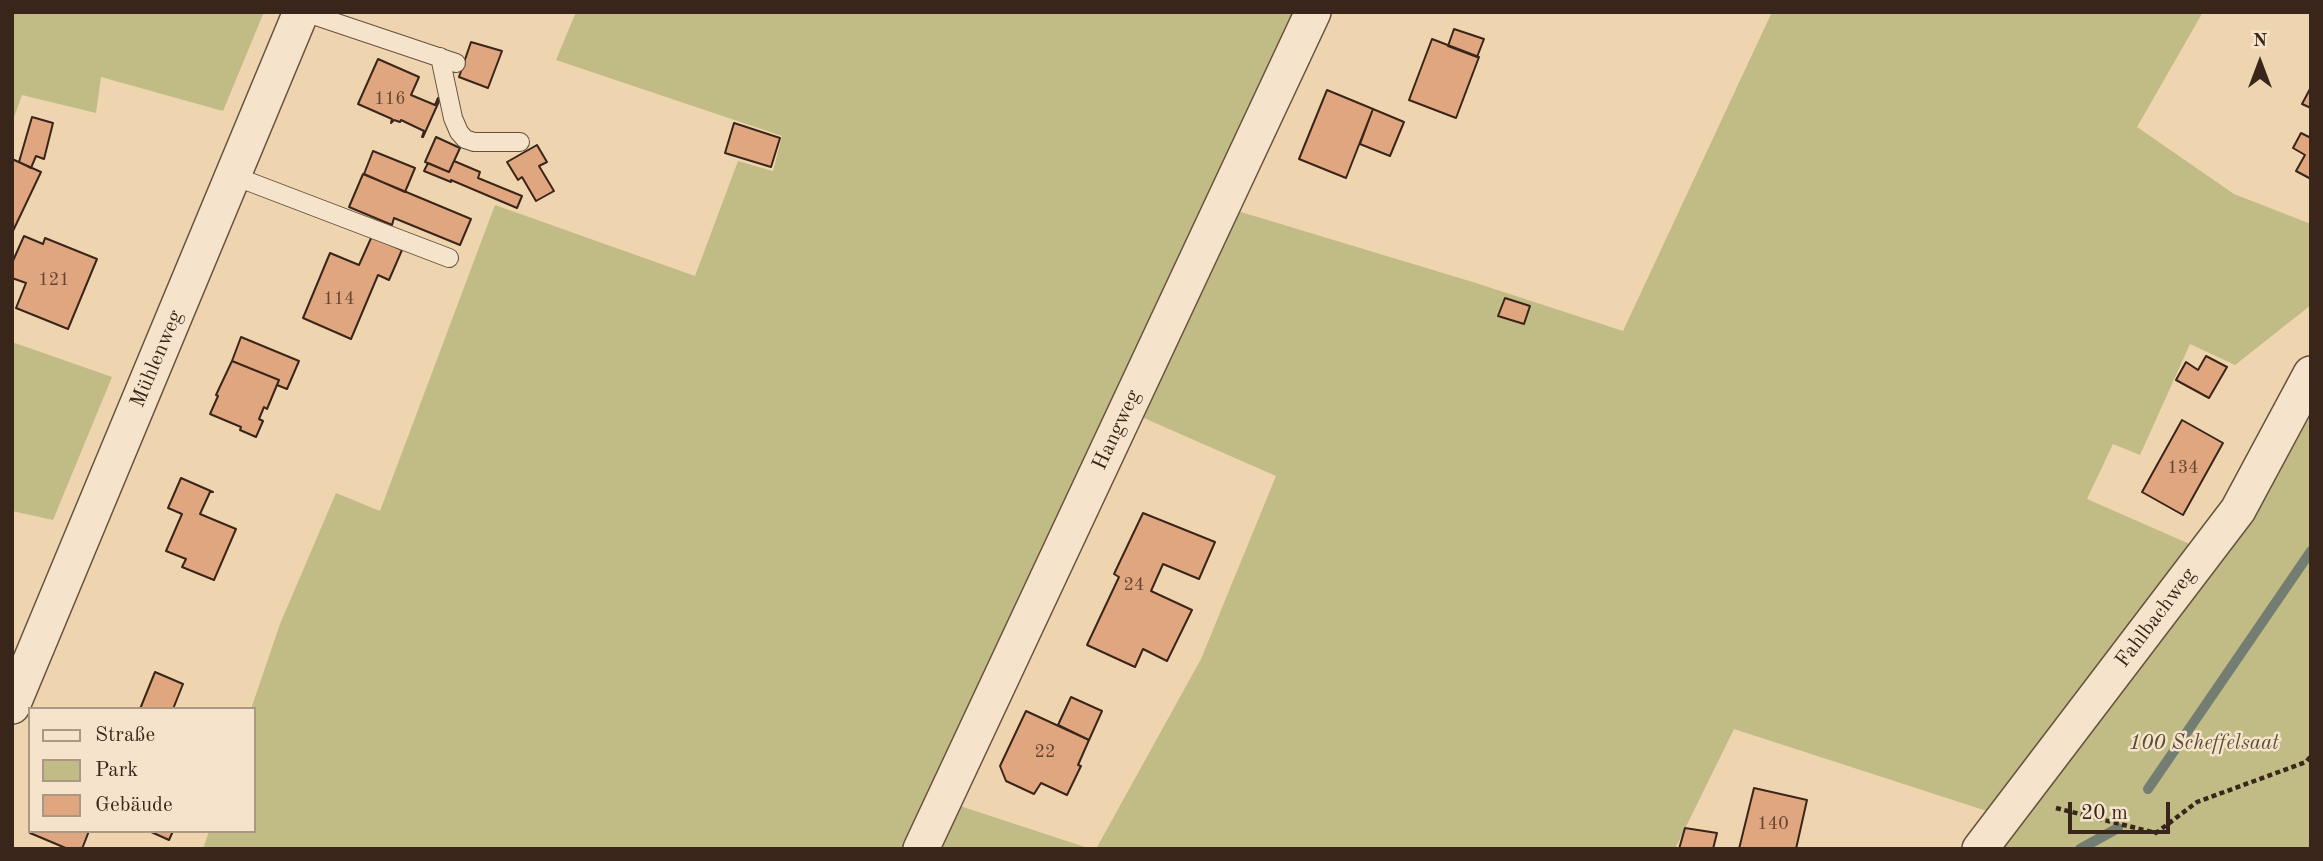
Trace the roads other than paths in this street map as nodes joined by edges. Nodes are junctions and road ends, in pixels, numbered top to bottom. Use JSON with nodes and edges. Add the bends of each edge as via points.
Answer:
{"nodes":[{"id":1,"x":303,"y":12,"type":"edge"},
{"id":2,"x":1313,"y":12,"type":"edge"},
{"id":3,"x":520,"y":142,"type":"dead end"},
{"id":4,"x":234,"y":176,"type":"junction"},
{"id":5,"x":449,"y":258,"type":"dead end"},
{"id":6,"x":2311,"y":374,"type":"edge"},
{"id":7,"x":12,"y":706,"type":"edge"},
{"id":8,"x":921,"y":849,"type":"edge"},
{"id":9,"x":1980,"y":849,"type":"edge"}],
"edges":[{"from":1,"to":3,"type":"lane","via":[[448,60],[453,118],[459,132],[474,142]]},
{"from":1,"to":4,"type":"street","name":"Mühlenweg"},
{"from":2,"to":8,"type":"street","name":"Hangweg"},
{"from":4,"to":5,"type":"lane"},
{"from":4,"to":7,"type":"street","name":"Mühlenweg"},
{"from":6,"to":9,"type":"street","name":"Fahlbachweg","via":[[2238,510]]}]}
